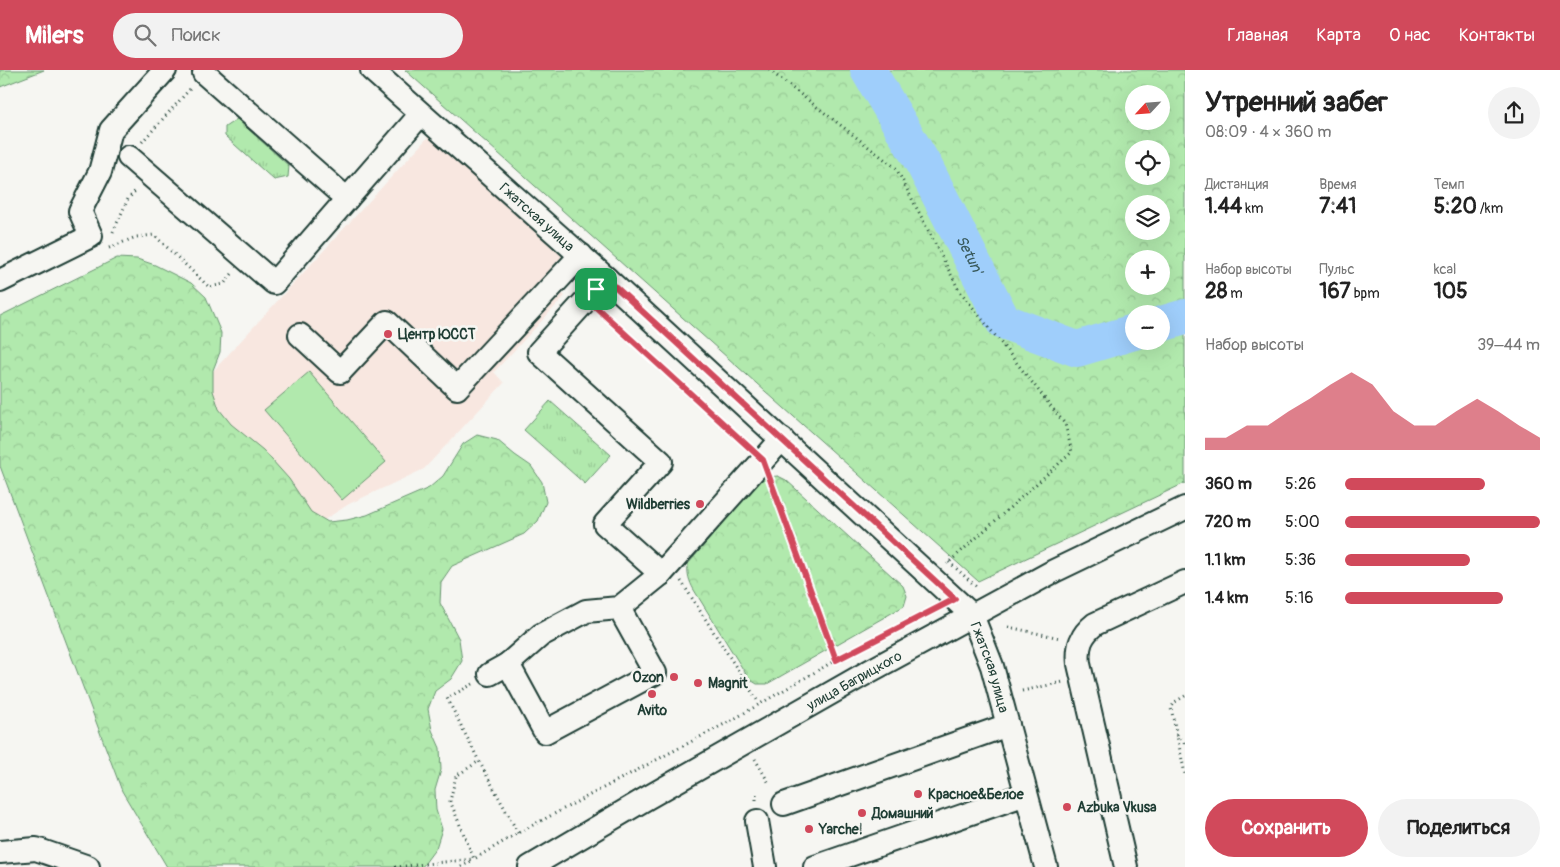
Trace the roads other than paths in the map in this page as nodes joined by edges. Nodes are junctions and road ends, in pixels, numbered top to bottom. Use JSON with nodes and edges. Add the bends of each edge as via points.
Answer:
{"nodes":[{"id":1,"x":165,"y":70,"type":"edge"},
{"id":2,"x":372,"y":70,"type":"edge"},
{"id":3,"x":204,"y":73,"type":"road end"},
{"id":4,"x":421,"y":114,"type":"junction"},
{"id":5,"x":129,"y":157,"type":"road end"},
{"id":6,"x":347,"y":199,"type":"junction"},
{"id":7,"x":581,"y":255,"type":"junction"},
{"id":8,"x":606,"y":278,"type":"junction"},
{"id":9,"x":0,"y":281,"type":"edge"},
{"id":10,"x":300,"y":335,"type":"dead end"},
{"id":11,"x":782,"y":439,"type":"junction"},
{"id":12,"x":1185,"y":508,"type":"edge"},
{"id":13,"x":665,"y":569,"type":"junction"},
{"id":14,"x":1185,"y":582,"type":"edge"},
{"id":15,"x":619,"y":608,"type":"junction"},
{"id":16,"x":972,"y":615,"type":"junction"},
{"id":17,"x":1008,"y":725,"type":"junction"},
{"id":18,"x":1026,"y":794,"type":"junction"},
{"id":19,"x":784,"y":804,"type":"dead end"},
{"id":20,"x":757,"y":821,"type":"dead end"},
{"id":21,"x":0,"y":852,"type":"edge"},
{"id":22,"x":88,"y":867,"type":"edge"},
{"id":23,"x":530,"y":867,"type":"edge"},
{"id":24,"x":765,"y":867,"type":"edge"},
{"id":25,"x":815,"y":867,"type":"edge"},
{"id":26,"x":1046,"y":867,"type":"edge"},
{"id":27,"x":1126,"y":867,"type":"edge"}],
"edges":[{"from":1,"to":9,"type":"street","via":[[110,130],[100,172],[80,210],[91,236]]},
{"from":2,"to":4,"type":"street","name":"Гжатская улица"},
{"from":3,"to":6,"type":"street"},
{"from":4,"to":6,"type":"street"},
{"from":4,"to":7,"type":"street","name":"Гжатская улица"},
{"from":5,"to":6,"type":"street","via":[[274,284]]},
{"from":7,"to":8,"type":"street","name":"Гжатская улица"},
{"from":7,"to":10,"type":"street","via":[[457,388],[387,322],[340,372]]},
{"from":8,"to":11,"type":"street","name":"Гжатская улица"},
{"from":8,"to":13,"type":"street","via":[[539,352],[661,462],[605,524]]},
{"from":11,"to":13,"type":"street"},
{"from":11,"to":16,"type":"street","name":"Гжатская улица"},
{"from":12,"to":16,"type":"street","name":"улица Багрицкого","via":[[1054,571]]},
{"from":13,"to":15,"type":"street"},
{"from":14,"to":27,"type":"street","via":[[1096,624],[1080,642],[1078,653],[1082,678]]},
{"from":15,"to":15,"type":"street","via":[[586,611],[541,636],[499,669],[545,732],[654,674]]},
{"from":16,"to":17,"type":"street","name":"Гжатская улица","via":[[992,666]]},
{"from":16,"to":23,"type":"street","name":"улица Багрицкого"},
{"from":17,"to":18,"type":"street","name":"Гжатская улица"},
{"from":17,"to":19,"type":"street"},
{"from":18,"to":25,"type":"street"},
{"from":18,"to":26,"type":"street","name":"Гжатская улица"},
{"from":20,"to":24,"type":"street"},
{"from":21,"to":22,"type":"street","via":[[36,849]]}]}
